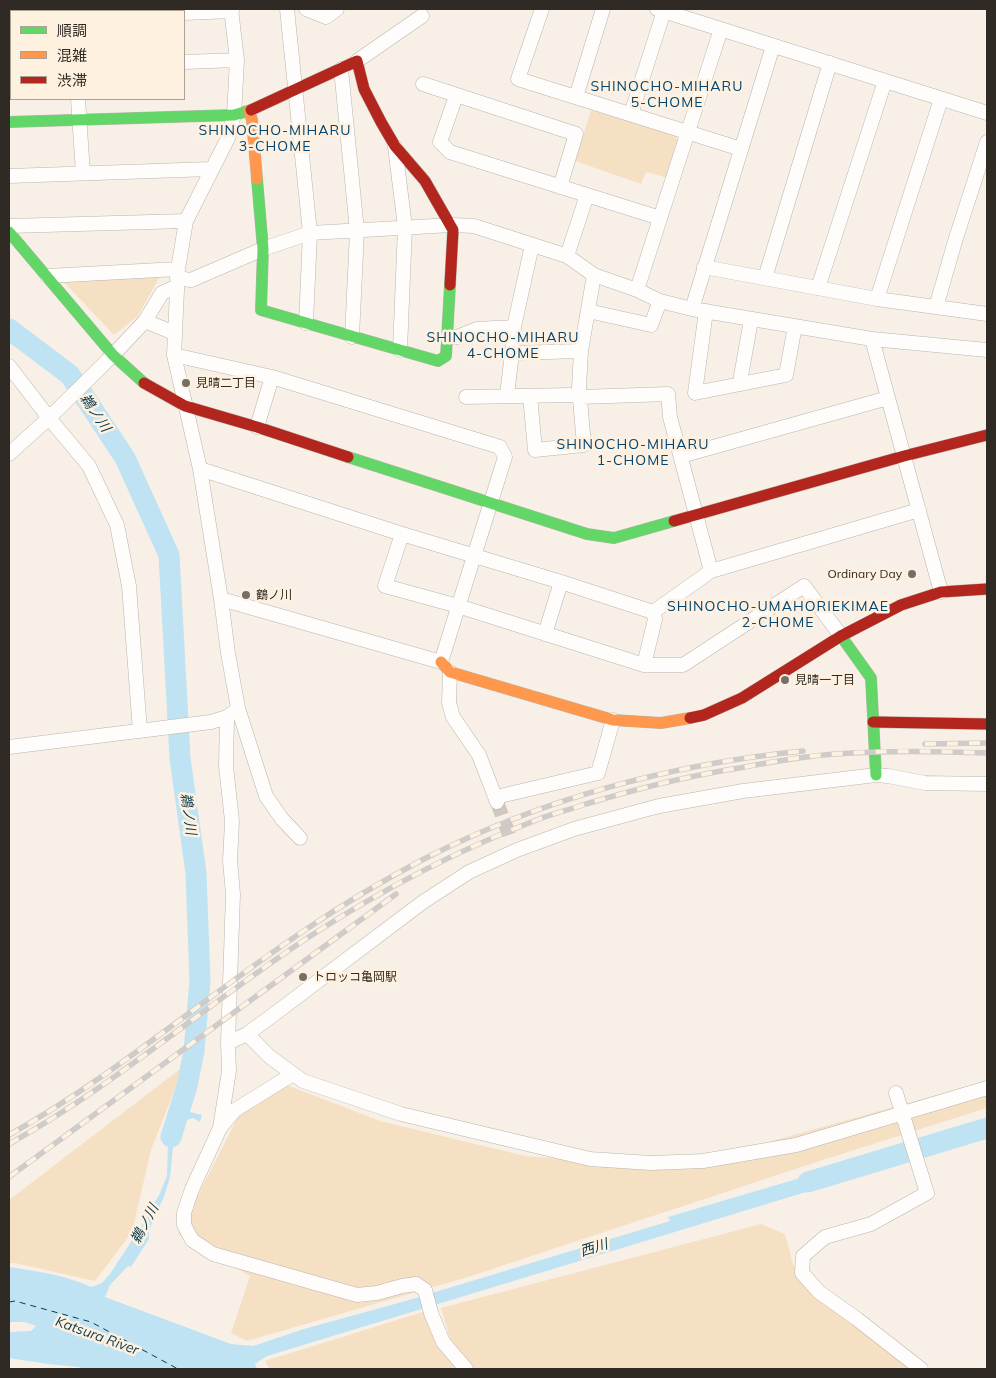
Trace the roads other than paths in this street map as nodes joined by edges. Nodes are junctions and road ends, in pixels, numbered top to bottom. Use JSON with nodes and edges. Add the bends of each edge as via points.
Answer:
{"nodes":[{"id":1,"x":287,"y":9,"type":"edge"},
{"id":2,"x":306,"y":9,"type":"edge"},
{"id":3,"x":337,"y":9,"type":"edge"},
{"id":4,"x":542,"y":9,"type":"edge"},
{"id":5,"x":603,"y":9,"type":"edge"},
{"id":6,"x":231,"y":10,"type":"edge"},
{"id":7,"x":660,"y":10,"type":"edge"},
{"id":8,"x":420,"y":11,"type":"edge"},
{"id":9,"x":185,"y":12,"type":"edge"},
{"id":10,"x":721,"y":29,"type":"junction"},
{"id":11,"x":773,"y":46,"type":"junction"},
{"id":12,"x":237,"y":60,"type":"junction"},
{"id":13,"x":357,"y":61,"type":"junction"},
{"id":14,"x":185,"y":62,"type":"edge"},
{"id":15,"x":830,"y":63,"type":"junction"},
{"id":16,"x":341,"y":69,"type":"junction"},
{"id":17,"x":885,"y":81,"type":"junction"},
{"id":18,"x":423,"y":84,"type":"dead end"},
{"id":19,"x":296,"y":89,"type":"junction"},
{"id":20,"x":456,"y":96,"type":"junction"},
{"id":21,"x":576,"y":97,"type":"junction"},
{"id":22,"x":941,"y":99,"type":"junction"},
{"id":23,"x":78,"y":100,"type":"edge"},
{"id":24,"x":249,"y":111,"type":"junction"},
{"id":25,"x":987,"y":113,"type":"edge"},
{"id":26,"x":631,"y":114,"type":"junction"},
{"id":27,"x":234,"y":115,"type":"junction"},
{"id":28,"x":79,"y":120,"type":"junction"},
{"id":29,"x":9,"y":122,"type":"edge"},
{"id":30,"x":688,"y":132,"type":"junction"},
{"id":31,"x":987,"y":142,"type":"edge"},
{"id":32,"x":395,"y":146,"type":"junction"},
{"id":33,"x":741,"y":149,"type":"junction"},
{"id":34,"x":211,"y":169,"type":"junction"},
{"id":35,"x":83,"y":173,"type":"junction"},
{"id":36,"x":983,"y":174,"type":"edge"},
{"id":37,"x":9,"y":176,"type":"edge"},
{"id":38,"x":560,"y":187,"type":"junction"},
{"id":39,"x":587,"y":195,"type":"junction"},
{"id":40,"x":660,"y":218,"type":"junction"},
{"id":41,"x":186,"y":221,"type":"junction"},
{"id":42,"x":452,"y":225,"type":"junction"},
{"id":43,"x":9,"y":226,"type":"edge"},
{"id":44,"x":405,"y":227,"type":"junction"},
{"id":45,"x":357,"y":231,"type":"junction"},
{"id":46,"x":9,"y":232,"type":"edge"},
{"id":47,"x":310,"y":233,"type":"junction"},
{"id":48,"x":532,"y":245,"type":"junction"},
{"id":49,"x":263,"y":249,"type":"junction"},
{"id":50,"x":567,"y":256,"type":"junction"},
{"id":51,"x":704,"y":267,"type":"junction"},
{"id":52,"x":594,"y":275,"type":"junction"},
{"id":53,"x":47,"y":276,"type":"junction"},
{"id":54,"x":177,"y":278,"type":"junction"},
{"id":55,"x":765,"y":278,"type":"junction"},
{"id":56,"x":818,"y":288,"type":"junction"},
{"id":57,"x":637,"y":290,"type":"junction"},
{"id":58,"x":877,"y":299,"type":"junction"},
{"id":59,"x":660,"y":301,"type":"junction"},
{"id":60,"x":936,"y":307,"type":"junction"},
{"id":61,"x":692,"y":309,"type":"junction"},
{"id":62,"x":588,"y":311,"type":"junction"},
{"id":63,"x":706,"y":311,"type":"junction"},
{"id":64,"x":987,"y":314,"type":"edge"},
{"id":65,"x":751,"y":320,"type":"junction"},
{"id":66,"x":145,"y":321,"type":"junction"},
{"id":67,"x":306,"y":323,"type":"junction"},
{"id":68,"x":795,"y":326,"type":"junction"},
{"id":69,"x":514,"y":327,"type":"junction"},
{"id":70,"x":174,"y":333,"type":"junction"},
{"id":71,"x":352,"y":337,"type":"junction"},
{"id":72,"x":447,"y":337,"type":"junction"},
{"id":73,"x":872,"y":339,"type":"junction"},
{"id":74,"x":400,"y":350,"type":"junction"},
{"id":75,"x":987,"y":350,"type":"edge"},
{"id":76,"x":582,"y":351,"type":"junction"},
{"id":77,"x":512,"y":353,"type":"junction"},
{"id":78,"x":113,"y":355,"type":"junction"},
{"id":79,"x":174,"y":355,"type":"junction"},
{"id":80,"x":9,"y":366,"type":"edge"},
{"id":81,"x":272,"y":377,"type":"junction"},
{"id":82,"x":741,"y":384,"type":"junction"},
{"id":83,"x":507,"y":395,"type":"junction"},
{"id":84,"x":530,"y":396,"type":"junction"},
{"id":85,"x":466,"y":397,"type":"dead end"},
{"id":86,"x":580,"y":397,"type":"junction"},
{"id":87,"x":888,"y":398,"type":"junction"},
{"id":88,"x":185,"y":406,"type":"junction"},
{"id":89,"x":51,"y":415,"type":"junction"},
{"id":90,"x":257,"y":427,"type":"junction"},
{"id":91,"x":987,"y":436,"type":"edge"},
{"id":92,"x":9,"y":454,"type":"edge"},
{"id":93,"x":681,"y":456,"type":"junction"},
{"id":94,"x":904,"y":456,"type":"junction"},
{"id":95,"x":200,"y":469,"type":"junction"},
{"id":96,"x":489,"y":503,"type":"junction"},
{"id":97,"x":919,"y":510,"type":"junction"},
{"id":98,"x":696,"y":515,"type":"junction"},
{"id":99,"x":402,"y":534,"type":"junction"},
{"id":100,"x":474,"y":556,"type":"junction"},
{"id":101,"x":711,"y":571,"type":"junction"},
{"id":102,"x":561,"y":582,"type":"junction"},
{"id":103,"x":987,"y":589,"type":"edge"},
{"id":104,"x":941,"y":592,"type":"junction"},
{"id":105,"x":221,"y":599,"type":"junction"},
{"id":106,"x":458,"y":606,"type":"junction"},
{"id":107,"x":652,"y":612,"type":"junction"},
{"id":108,"x":545,"y":634,"type":"junction"},
{"id":109,"x":841,"y":636,"type":"junction"},
{"id":110,"x":644,"y":665,"type":"junction"},
{"id":111,"x":445,"y":667,"type":"junction"},
{"id":112,"x":238,"y":708,"type":"junction"},
{"id":113,"x":227,"y":717,"type":"junction"},
{"id":114,"x":613,"y":720,"type":"junction"},
{"id":115,"x":873,"y":722,"type":"junction"},
{"id":116,"x":987,"y":724,"type":"edge"},
{"id":117,"x":145,"y":730,"type":"junction"},
{"id":118,"x":9,"y":746,"type":"edge"},
{"id":119,"x":876,"y":775,"type":"junction"},
{"id":120,"x":987,"y":784,"type":"edge"},
{"id":121,"x":300,"y":838,"type":"dead end"},
{"id":122,"x":247,"y":1034,"type":"junction"},
{"id":123,"x":228,"y":1043,"type":"junction"},
{"id":124,"x":294,"y":1074,"type":"junction"},
{"id":125,"x":987,"y":1088,"type":"edge"},
{"id":126,"x":896,"y":1093,"type":"dead end"},
{"id":127,"x":903,"y":1116,"type":"junction"},
{"id":128,"x":220,"y":1128,"type":"junction"},
{"id":129,"x":466,"y":1369,"type":"edge"},
{"id":130,"x":921,"y":1369,"type":"edge"}],
"edges":[{"from":1,"to":19,"type":"street"},
{"from":2,"to":3,"type":"street","via":[[326,18]]},
{"from":4,"to":21,"type":"street","via":[[518,79]]},
{"from":5,"to":21,"type":"street"},
{"from":6,"to":9,"type":"street"},
{"from":6,"to":12,"type":"street"},
{"from":7,"to":10,"type":"street"},
{"from":7,"to":26,"type":"street"},
{"from":8,"to":13,"type":"street"},
{"from":10,"to":11,"type":"street"},
{"from":10,"to":30,"type":"street"},
{"from":11,"to":15,"type":"street"},
{"from":11,"to":33,"type":"street"},
{"from":12,"to":14,"type":"street"},
{"from":12,"to":27,"type":"street"},
{"from":13,"to":16,"type":"street"},
{"from":13,"to":32,"type":"street","via":[[364,89]]},
{"from":15,"to":17,"type":"street"},
{"from":15,"to":55,"type":"street"},
{"from":16,"to":19,"type":"street"},
{"from":16,"to":45,"type":"street"},
{"from":17,"to":22,"type":"street"},
{"from":17,"to":56,"type":"street"},
{"from":18,"to":20,"type":"street"},
{"from":19,"to":24,"type":"street"},
{"from":19,"to":47,"type":"street"},
{"from":20,"to":38,"type":"street","via":[[440,142],[450,152]]},
{"from":20,"to":38,"type":"street","via":[[576,134]]},
{"from":21,"to":26,"type":"street"},
{"from":22,"to":25,"type":"street"},
{"from":22,"to":58,"type":"street"},
{"from":23,"to":28,"type":"street"},
{"from":24,"to":27,"type":"street"},
{"from":24,"to":49,"type":"street"},
{"from":26,"to":30,"type":"street"},
{"from":27,"to":28,"type":"street"},
{"from":27,"to":34,"type":"street","via":[[228,138]]},
{"from":28,"to":29,"type":"street"},
{"from":28,"to":35,"type":"street"},
{"from":30,"to":33,"type":"street"},
{"from":30,"to":40,"type":"street"},
{"from":31,"to":36,"type":"street"},
{"from":32,"to":42,"type":"street","via":[[425,181]]},
{"from":32,"to":44,"type":"street"},
{"from":33,"to":51,"type":"street"},
{"from":34,"to":35,"type":"street"},
{"from":34,"to":41,"type":"street"},
{"from":35,"to":37,"type":"street"},
{"from":36,"to":60,"type":"street","via":[[956,238]]},
{"from":38,"to":39,"type":"street"},
{"from":39,"to":40,"type":"street"},
{"from":39,"to":50,"type":"street"},
{"from":40,"to":57,"type":"street"},
{"from":41,"to":43,"type":"street"},
{"from":41,"to":54,"type":"street"},
{"from":42,"to":44,"type":"street"},
{"from":42,"to":48,"type":"street","via":[[474,226]]},
{"from":42,"to":72,"type":"street"},
{"from":44,"to":45,"type":"street"},
{"from":44,"to":74,"type":"street"},
{"from":45,"to":47,"type":"street"},
{"from":45,"to":71,"type":"street"},
{"from":46,"to":53,"type":"street"},
{"from":47,"to":49,"type":"street"},
{"from":47,"to":67,"type":"street"},
{"from":48,"to":50,"type":"street"},
{"from":48,"to":69,"type":"street"},
{"from":49,"to":54,"type":"street","via":[[191,280]]},
{"from":49,"to":67,"type":"street","via":[[261,310]]},
{"from":50,"to":52,"type":"street"},
{"from":51,"to":55,"type":"street"},
{"from":51,"to":61,"type":"street"},
{"from":52,"to":57,"type":"street"},
{"from":52,"to":62,"type":"street"},
{"from":53,"to":54,"type":"street"},
{"from":53,"to":78,"type":"street"},
{"from":54,"to":66,"type":"street","via":[[162,292]]},
{"from":54,"to":70,"type":"street"},
{"from":55,"to":56,"type":"street"},
{"from":56,"to":58,"type":"street"},
{"from":57,"to":59,"type":"street"},
{"from":58,"to":60,"type":"street"},
{"from":59,"to":61,"type":"street"},
{"from":59,"to":62,"type":"street","via":[[651,325]]},
{"from":60,"to":64,"type":"street"},
{"from":61,"to":63,"type":"street"},
{"from":62,"to":76,"type":"street"},
{"from":63,"to":65,"type":"street"},
{"from":63,"to":82,"type":"street","via":[[696,393]]},
{"from":65,"to":68,"type":"street"},
{"from":65,"to":82,"type":"street"},
{"from":66,"to":70,"type":"street"},
{"from":66,"to":78,"type":"street"},
{"from":67,"to":71,"type":"street"},
{"from":68,"to":73,"type":"street"},
{"from":68,"to":82,"type":"street","via":[[786,374]]},
{"from":69,"to":72,"type":"street","via":[[477,329]]},
{"from":69,"to":77,"type":"street"},
{"from":70,"to":79,"type":"street"},
{"from":71,"to":74,"type":"street"},
{"from":72,"to":74,"type":"street","via":[[446,356],[438,361]]},
{"from":73,"to":75,"type":"street"},
{"from":73,"to":87,"type":"street"},
{"from":76,"to":77,"type":"street"},
{"from":76,"to":86,"type":"street"},
{"from":77,"to":83,"type":"street"},
{"from":78,"to":88,"type":"street","via":[[143,382]]},
{"from":78,"to":89,"type":"street"},
{"from":79,"to":81,"type":"street"},
{"from":79,"to":88,"type":"street"},
{"from":80,"to":89,"type":"street"},
{"from":81,"to":90,"type":"street"},
{"from":81,"to":96,"type":"street","via":[[500,447],[505,458]]},
{"from":83,"to":84,"type":"street"},
{"from":83,"to":85,"type":"street"},
{"from":84,"to":86,"type":"street"},
{"from":84,"to":86,"type":"street","via":[[535,450],[584,444]]},
{"from":86,"to":93,"type":"street","via":[[668,394],[670,417]]},
{"from":87,"to":93,"type":"street"},
{"from":87,"to":94,"type":"street"},
{"from":88,"to":90,"type":"street"},
{"from":88,"to":95,"type":"street"},
{"from":89,"to":92,"type":"street"},
{"from":89,"to":117,"type":"street","via":[[89,466],[117,524],[130,586]]},
{"from":90,"to":96,"type":"street"},
{"from":91,"to":94,"type":"street"},
{"from":93,"to":98,"type":"street"},
{"from":94,"to":97,"type":"street"},
{"from":94,"to":98,"type":"street"},
{"from":95,"to":99,"type":"street"},
{"from":95,"to":105,"type":"street"},
{"from":96,"to":98,"type":"street","via":[[587,534],[614,538]]},
{"from":96,"to":100,"type":"street"},
{"from":97,"to":101,"type":"street"},
{"from":97,"to":104,"type":"street"},
{"from":98,"to":101,"type":"street"},
{"from":99,"to":100,"type":"street"},
{"from":99,"to":106,"type":"street","via":[[385,586]]},
{"from":100,"to":102,"type":"street"},
{"from":100,"to":106,"type":"street"},
{"from":101,"to":107,"type":"street"},
{"from":102,"to":107,"type":"street"},
{"from":102,"to":108,"type":"street"},
{"from":103,"to":104,"type":"street"},
{"from":104,"to":109,"type":"street","via":[[901,605]]},
{"from":105,"to":111,"type":"street"},
{"from":105,"to":112,"type":"street"},
{"from":106,"to":108,"type":"street"},
{"from":106,"to":111,"type":"street"},
{"from":107,"to":110,"type":"street","via":[[655,619]]},
{"from":108,"to":110,"type":"street"},
{"from":109,"to":110,"type":"street","via":[[804,586],[683,666]]},
{"from":109,"to":114,"type":"street","via":[[742,698],[704,715],[661,723]]},
{"from":109,"to":115,"type":"street","via":[[871,678]]},
{"from":111,"to":114,"type":"street"},
{"from":111,"to":114,"type":"street","via":[[453,717],[479,755],[496,800],[598,773]]},
{"from":112,"to":113,"type":"street"},
{"from":112,"to":121,"type":"street","via":[[266,796]]},
{"from":113,"to":117,"type":"street"},
{"from":113,"to":123,"type":"street","via":[[226,766],[232,821],[230,862],[233,894]]},
{"from":115,"to":116,"type":"street"},
{"from":115,"to":119,"type":"street"},
{"from":117,"to":118,"type":"street"},
{"from":119,"to":120,"type":"street","via":[[925,782]]},
{"from":119,"to":122,"type":"street","via":[[743,791],[659,806],[514,845],[423,902]]},
{"from":122,"to":123,"type":"street"},
{"from":122,"to":124,"type":"street","via":[[270,1057]]},
{"from":123,"to":128,"type":"street","via":[[229,1071]]},
{"from":124,"to":127,"type":"street","via":[[303,1081],[401,1114],[590,1159],[703,1161],[796,1145]]},
{"from":124,"to":128,"type":"street","via":[[235,1110]]},
{"from":125,"to":127,"type":"street"},
{"from":126,"to":127,"type":"street"},
{"from":127,"to":130,"type":"street","via":[[927,1193],[871,1224],[825,1237],[803,1256],[802,1273],[818,1292]]},
{"from":128,"to":129,"type":"street","via":[[184,1213],[184,1225],[192,1240],[213,1254],[357,1295],[416,1284],[425,1290],[443,1342]]}]}
